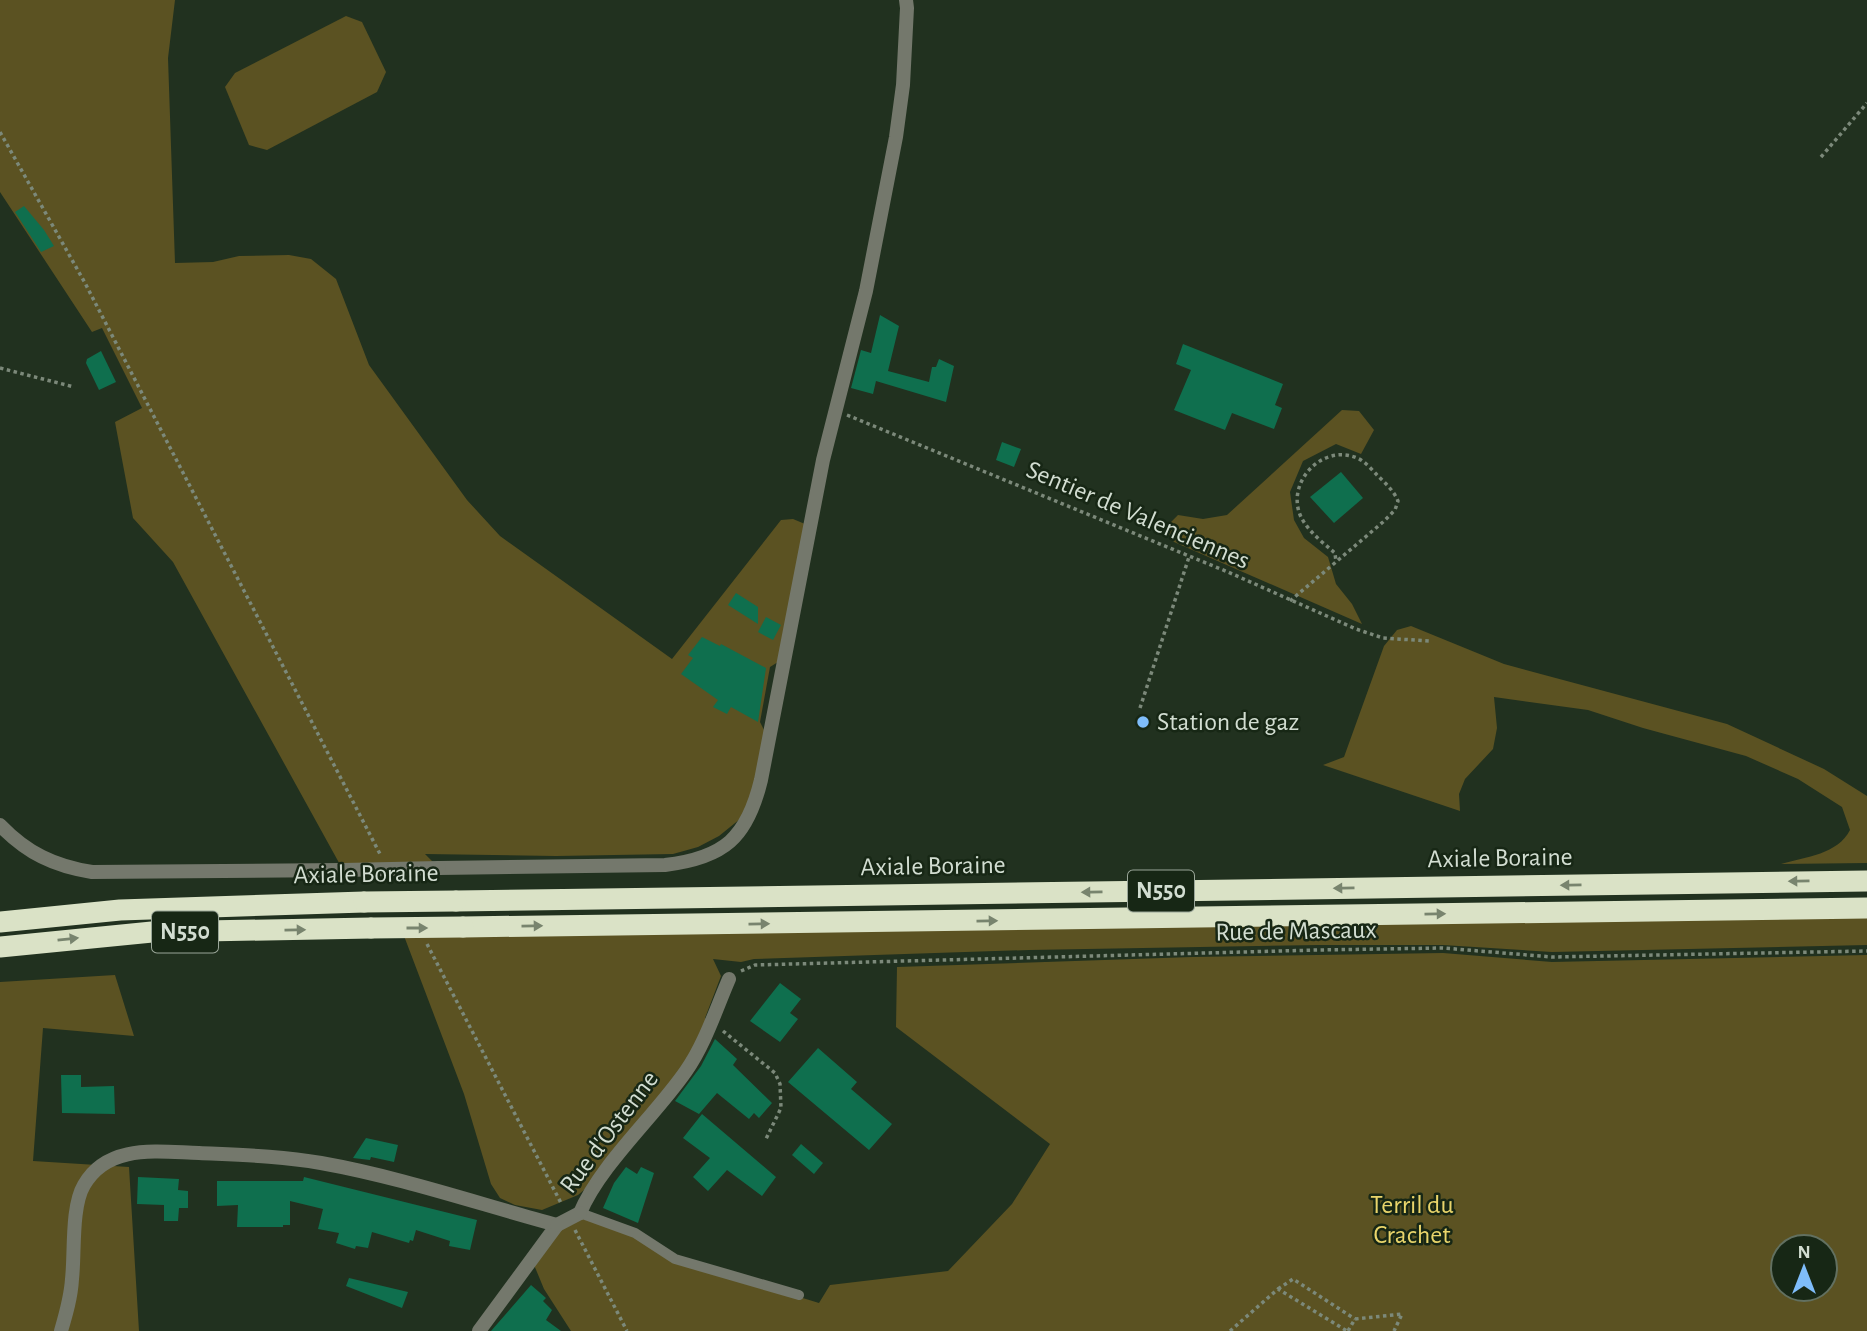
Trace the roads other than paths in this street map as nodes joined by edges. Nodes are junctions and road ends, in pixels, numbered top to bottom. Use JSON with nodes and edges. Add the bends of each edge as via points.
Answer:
{"nodes":[{"id":1,"x":906,"y":0,"type":"edge"},
{"id":2,"x":0,"y":825,"type":"edge"},
{"id":3,"x":1867,"y":880,"type":"edge"},
{"id":4,"x":1867,"y":908,"type":"edge"},
{"id":5,"x":0,"y":922,"type":"edge"},
{"id":6,"x":0,"y":947,"type":"edge"},
{"id":7,"x":729,"y":979,"type":"road end"},
{"id":8,"x":569,"y":1220,"type":"junction"},
{"id":9,"x":799,"y":1295,"type":"dead end"},
{"id":10,"x":61,"y":1331,"type":"edge"},
{"id":11,"x":479,"y":1331,"type":"edge"}],
"edges":[{"from":1,"to":2,"type":"street","bridge":true,"via":[[896,137],[866,290],[823,460],[755,806],[728,844],[709,857],[665,865],[92,872],[65,868],[39,856]]},
{"from":3,"to":5,"type":"highway","name":"Axiale Boraine","number":"N550","one_way":true,"bridge":true,"via":[[364,902],[120,909]]},
{"from":6,"to":4,"type":"highway","name":"Axiale Boraine","number":"N550","one_way":true,"bridge":true,"via":[[152,932]]},
{"from":7,"to":8,"type":"street","name":"Rue d'Ostenne","via":[[688,1068]]},
{"from":8,"to":9,"type":"lane","via":[[635,1233],[675,1259]]},
{"from":8,"to":10,"type":"street","via":[[318,1163],[138,1151],[116,1157],[84,1185]]},
{"from":8,"to":11,"type":"street","name":"Rue d'Ostenne"}]}
